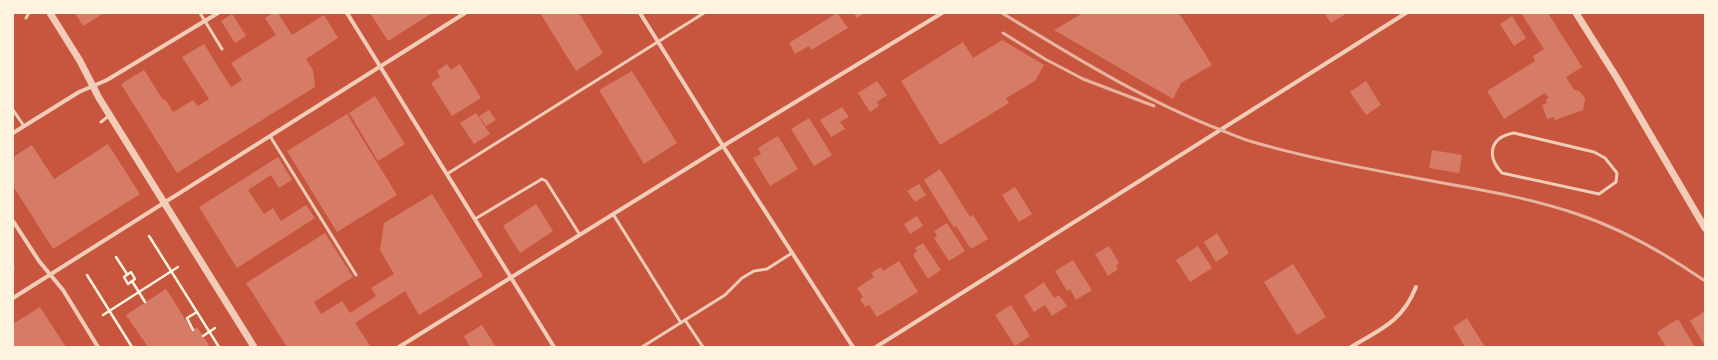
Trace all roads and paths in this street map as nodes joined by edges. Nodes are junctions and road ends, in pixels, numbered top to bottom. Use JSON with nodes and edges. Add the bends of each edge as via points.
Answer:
{"nodes":[{"id":1,"x":30,"y":13,"type":"edge"},
{"id":2,"x":50,"y":13,"type":"edge"},
{"id":3,"x":200,"y":13,"type":"edge"},
{"id":4,"x":218,"y":13,"type":"edge"},
{"id":5,"x":347,"y":13,"type":"edge"},
{"id":6,"x":465,"y":13,"type":"edge"},
{"id":7,"x":640,"y":13,"type":"edge"},
{"id":8,"x":704,"y":13,"type":"edge"},
{"id":9,"x":932,"y":13,"type":"edge"},
{"id":10,"x":942,"y":13,"type":"edge"},
{"id":11,"x":1406,"y":13,"type":"edge"},
{"id":12,"x":1576,"y":13,"type":"edge"},
{"id":13,"x":935,"y":17,"type":"junction"},
{"id":14,"x":26,"y":18,"type":"dead end"},
{"id":15,"x":205,"y":21,"type":"junction"},
{"id":16,"x":658,"y":42,"type":"junction"},
{"id":17,"x":222,"y":50,"type":"dead end"},
{"id":18,"x":380,"y":65,"type":"junction"},
{"id":19,"x":92,"y":86,"type":"junction"},
{"id":20,"x":13,"y":110,"type":"edge"},
{"id":21,"x":110,"y":116,"type":"junction"},
{"id":22,"x":101,"y":122,"type":"dead end"},
{"id":23,"x":24,"y":126,"type":"junction"},
{"id":24,"x":13,"y":133,"type":"edge"},
{"id":25,"x":269,"y":135,"type":"junction"},
{"id":26,"x":723,"y":146,"type":"junction"},
{"id":27,"x":447,"y":174,"type":"junction"},
{"id":28,"x":1600,"y":194,"type":"joint"},
{"id":29,"x":164,"y":202,"type":"junction"},
{"id":30,"x":613,"y":214,"type":"junction"},
{"id":31,"x":475,"y":219,"type":"junction"},
{"id":32,"x":13,"y":221,"type":"edge"},
{"id":33,"x":1705,"y":228,"type":"edge"},
{"id":34,"x":580,"y":235,"type":"junction"},
{"id":35,"x":149,"y":236,"type":"dead end"},
{"id":36,"x":792,"y":253,"type":"junction"},
{"id":37,"x":116,"y":257,"type":"dead end"},
{"id":38,"x":178,"y":267,"type":"dead end"},
{"id":39,"x":171,"y":271,"type":"junction"},
{"id":40,"x":128,"y":274,"type":"junction"},
{"id":41,"x":87,"y":275,"type":"dead end"},
{"id":42,"x":356,"y":275,"type":"dead end"},
{"id":43,"x":49,"y":276,"type":"junction"},
{"id":44,"x":511,"y":278,"type":"junction"},
{"id":45,"x":132,"y":281,"type":"junction"},
{"id":46,"x":1416,"y":287,"type":"dead end"},
{"id":47,"x":139,"y":292,"type":"junction"},
{"id":48,"x":13,"y":298,"type":"edge"},
{"id":49,"x":145,"y":302,"type":"dead end"},
{"id":50,"x":109,"y":311,"type":"junction"},
{"id":51,"x":197,"y":312,"type":"junction"},
{"id":52,"x":103,"y":315,"type":"dead end"},
{"id":53,"x":685,"y":320,"type":"junction"},
{"id":54,"x":681,"y":323,"type":"junction"},
{"id":55,"x":216,"y":328,"type":"dead end"},
{"id":56,"x":193,"y":330,"type":"dead end"},
{"id":57,"x":209,"y":332,"type":"junction"},
{"id":58,"x":203,"y":336,"type":"dead end"},
{"id":59,"x":98,"y":347,"type":"edge"},
{"id":60,"x":132,"y":347,"type":"edge"},
{"id":61,"x":219,"y":347,"type":"edge"},
{"id":62,"x":254,"y":347,"type":"edge"},
{"id":63,"x":399,"y":347,"type":"edge"},
{"id":64,"x":554,"y":347,"type":"edge"},
{"id":65,"x":642,"y":347,"type":"edge"},
{"id":66,"x":703,"y":347,"type":"edge"},
{"id":67,"x":853,"y":347,"type":"edge"},
{"id":68,"x":876,"y":347,"type":"edge"},
{"id":69,"x":1351,"y":347,"type":"edge"}],
"edges":[{"from":1,"to":14,"type":"lane"},
{"from":2,"to":19,"type":"street","via":[[80,61]]},
{"from":3,"to":15,"type":"lane"},
{"from":4,"to":15,"type":"street"},
{"from":5,"to":18,"type":"street"},
{"from":6,"to":18,"type":"street"},
{"from":7,"to":16,"type":"street"},
{"from":8,"to":16,"type":"lane"},
{"from":9,"to":13,"type":"street"},
{"from":10,"to":13,"type":"street"},
{"from":11,"to":68,"type":"street"},
{"from":12,"to":33,"type":"street"},
{"from":13,"to":26,"type":"street"},
{"from":15,"to":17,"type":"lane"},
{"from":15,"to":19,"type":"street","via":[[107,80]]},
{"from":16,"to":26,"type":"street"},
{"from":16,"to":27,"type":"lane"},
{"from":18,"to":25,"type":"street"},
{"from":18,"to":27,"type":"street"},
{"from":19,"to":21,"type":"street"},
{"from":19,"to":23,"type":"street"},
{"from":20,"to":23,"type":"lane"},
{"from":21,"to":22,"type":"lane"},
{"from":21,"to":29,"type":"street"},
{"from":23,"to":24,"type":"street"},
{"from":25,"to":29,"type":"street"},
{"from":25,"to":42,"type":"lane"},
{"from":26,"to":30,"type":"street"},
{"from":26,"to":36,"type":"street"},
{"from":27,"to":31,"type":"street"},
{"from":28,"to":28,"type":"lane","via":[[1616,182],[1616,173],[1606,158],[1594,152],[1514,133],[1504,134],[1496,141],[1493,160],[1502,173]]},
{"from":29,"to":43,"type":"street"},
{"from":29,"to":62,"type":"street"},
{"from":30,"to":34,"type":"street"},
{"from":30,"to":54,"type":"lane"},
{"from":31,"to":34,"type":"lane","via":[[542,179],[546,181]]},
{"from":31,"to":44,"type":"street"},
{"from":32,"to":43,"type":"street"},
{"from":34,"to":44,"type":"street"},
{"from":35,"to":39,"type":"path"},
{"from":36,"to":53,"type":"lane","via":[[767,269],[754,271],[742,278],[725,295]]},
{"from":36,"to":67,"type":"street"},
{"from":37,"to":40,"type":"path"},
{"from":38,"to":39,"type":"path"},
{"from":39,"to":47,"type":"path"},
{"from":39,"to":51,"type":"path"},
{"from":40,"to":45,"type":"path","via":[[131,272],[135,279]]},
{"from":40,"to":45,"type":"path","via":[[124,277],[128,284]]},
{"from":41,"to":50,"type":"path"},
{"from":43,"to":48,"type":"street"},
{"from":43,"to":59,"type":"street","via":[[63,290]]},
{"from":44,"to":63,"type":"street"},
{"from":44,"to":64,"type":"street"},
{"from":45,"to":47,"type":"path"},
{"from":46,"to":69,"type":"street","via":[[1410,303],[1396,320]]},
{"from":47,"to":49,"type":"path"},
{"from":47,"to":50,"type":"path"},
{"from":50,"to":52,"type":"path"},
{"from":50,"to":60,"type":"path"},
{"from":51,"to":56,"type":"path","via":[[186,318]]},
{"from":51,"to":57,"type":"path"},
{"from":53,"to":54,"type":"lane"},
{"from":53,"to":66,"type":"lane"},
{"from":54,"to":65,"type":"lane"},
{"from":55,"to":57,"type":"path"},
{"from":57,"to":58,"type":"path"},
{"from":57,"to":61,"type":"path"}]}
